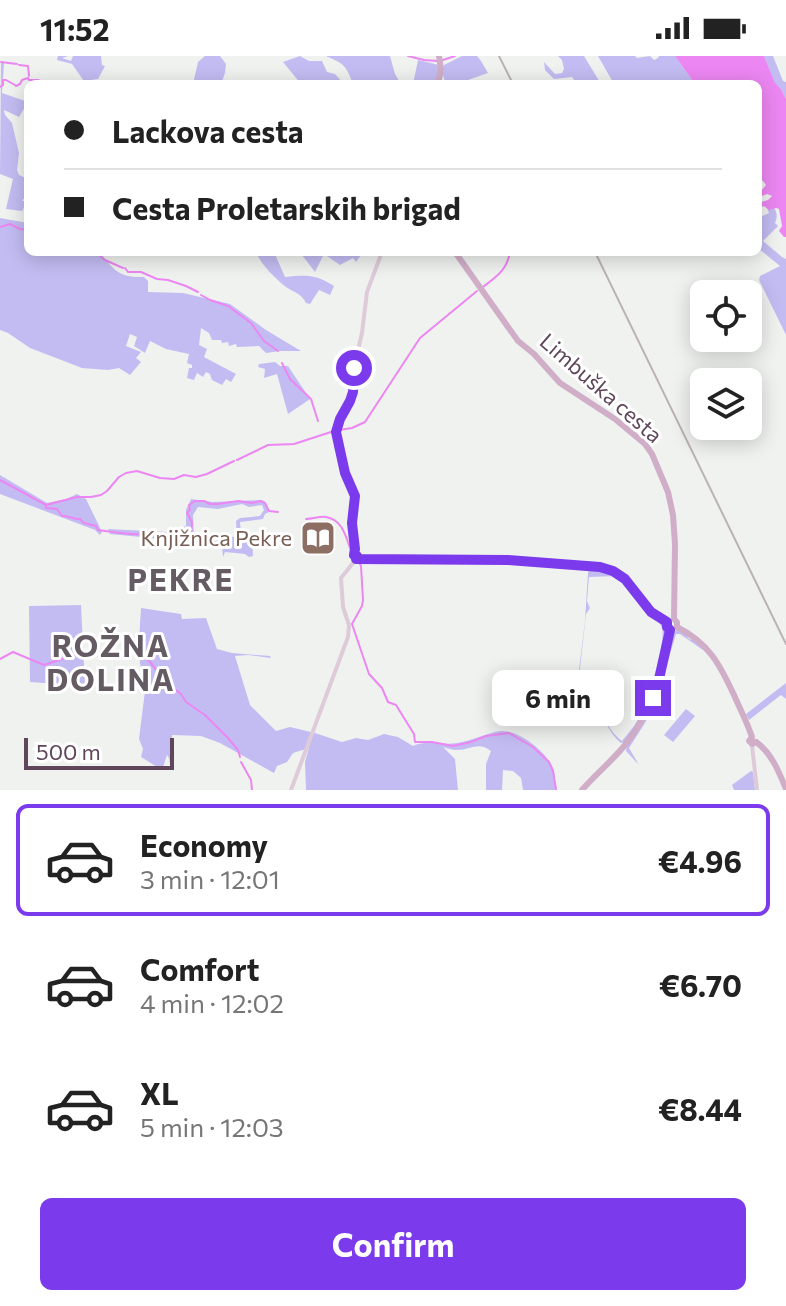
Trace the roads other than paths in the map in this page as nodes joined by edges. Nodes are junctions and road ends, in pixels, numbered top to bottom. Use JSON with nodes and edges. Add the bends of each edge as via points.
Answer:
{"nodes":[{"id":1,"x":439,"y":56,"type":"edge"},
{"id":2,"x":439,"y":80,"type":"edge"},
{"id":3,"x":380,"y":256,"type":"edge"},
{"id":4,"x":458,"y":256,"type":"edge"},
{"id":5,"x":356,"y":559,"type":"junction"},
{"id":6,"x":672,"y":624,"type":"junction"},
{"id":7,"x":753,"y":741,"type":"junction"},
{"id":8,"x":786,"y":789,"type":"edge"},
{"id":9,"x":291,"y":790,"type":"edge"},
{"id":10,"x":582,"y":790,"type":"edge"},
{"id":11,"x":757,"y":790,"type":"edge"}],
"edges":[{"from":1,"to":2,"type":"main road"},
{"from":3,"to":5,"type":"street","via":[[367,292],[353,392],[336,430],[355,496]]},
{"from":4,"to":6,"type":"main road","name":"Limbuška cesta","via":[[515,338],[553,376],[615,419],[652,454],[673,515]]},
{"from":5,"to":6,"type":"street","via":[[595,566],[629,583],[651,612]]},
{"from":5,"to":9,"type":"street","via":[[341,582],[348,637]]},
{"from":6,"to":7,"type":"main road","via":[[717,660]]},
{"from":6,"to":10,"type":"main road","name":"Limbuška cesta","via":[[649,709],[623,748]]},
{"from":7,"to":8,"type":"main road","via":[[769,755]]},
{"from":7,"to":11,"type":"street"}]}
